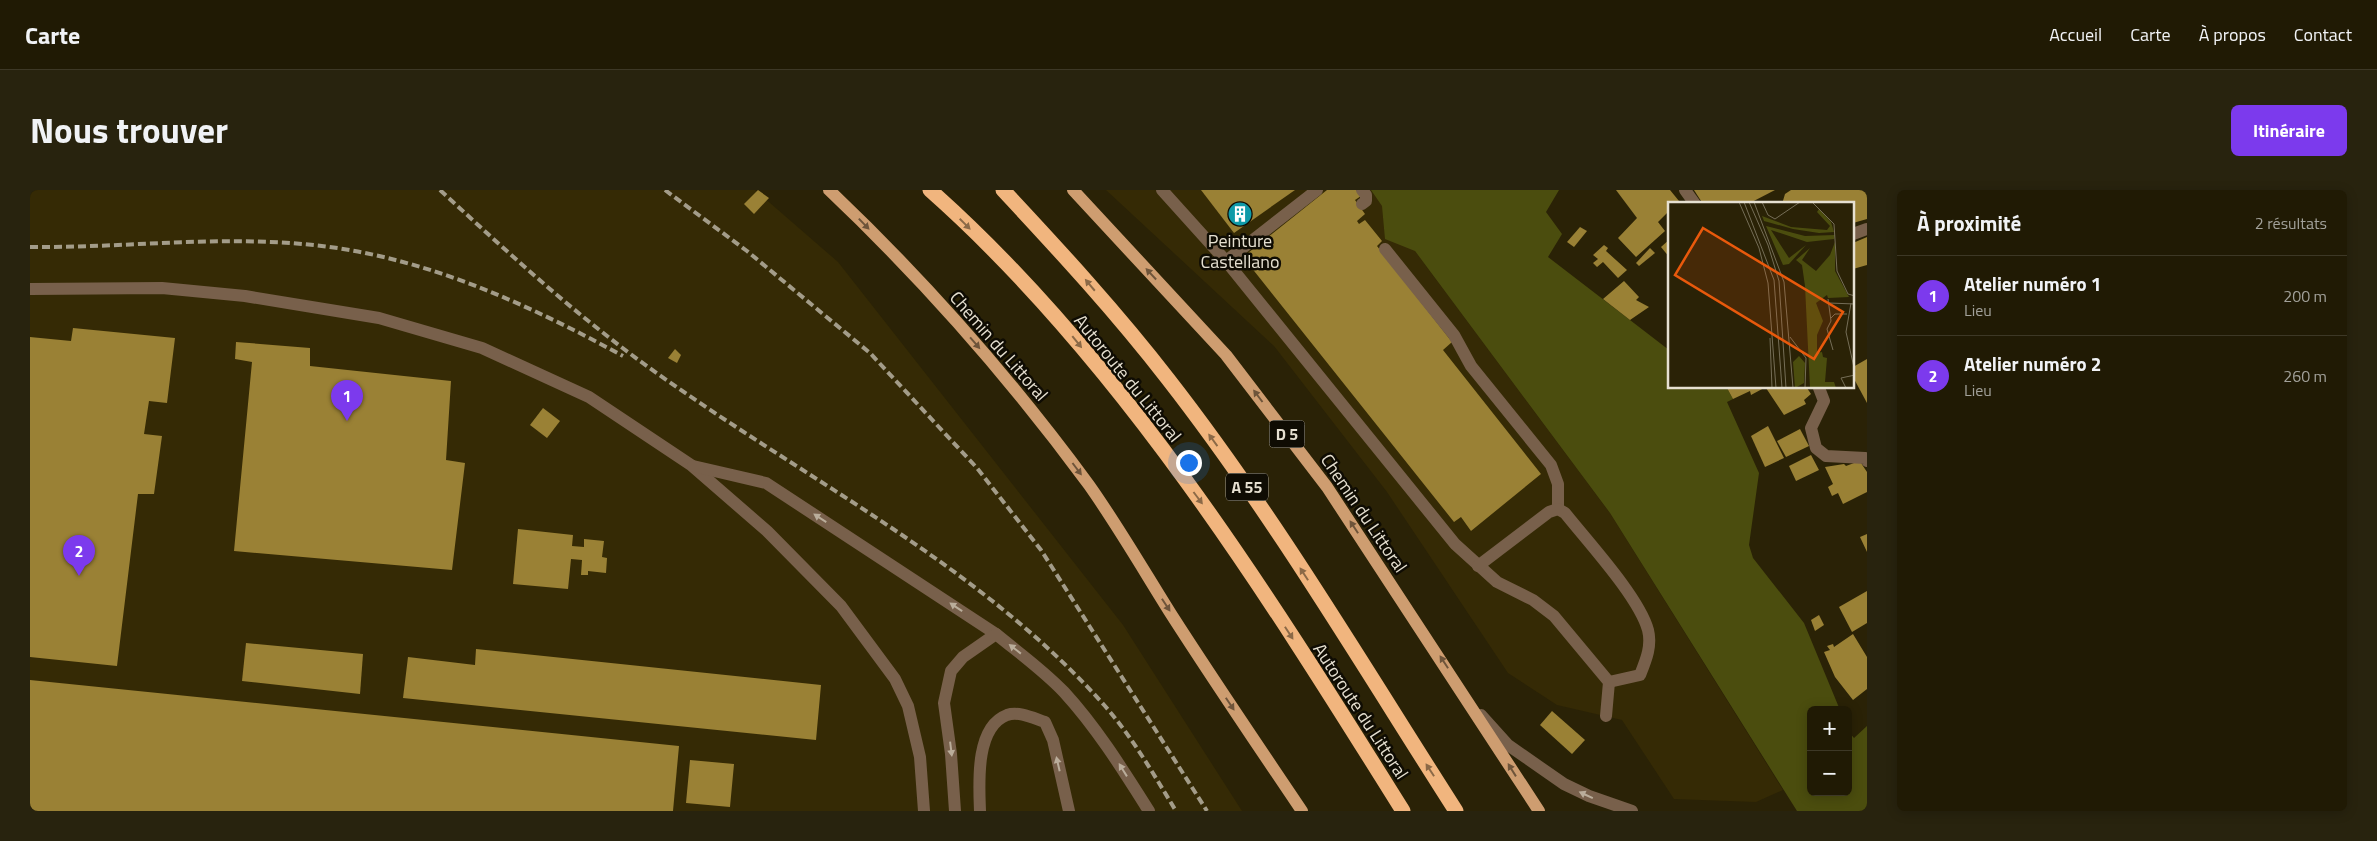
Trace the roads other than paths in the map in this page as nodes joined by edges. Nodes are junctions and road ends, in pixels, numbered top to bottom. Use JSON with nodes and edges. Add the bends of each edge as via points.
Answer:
{"nodes":[{"id":1,"x":829,"y":190,"type":"edge"},
{"id":2,"x":930,"y":190,"type":"edge"},
{"id":3,"x":1003,"y":190,"type":"edge"},
{"id":4,"x":1073,"y":190,"type":"edge"},
{"id":5,"x":1162,"y":190,"type":"edge"},
{"id":6,"x":1317,"y":190,"type":"edge"},
{"id":7,"x":1362,"y":190,"type":"edge"},
{"id":8,"x":1685,"y":190,"type":"edge"},
{"id":9,"x":1694,"y":202,"type":"edge"},
{"id":10,"x":1362,"y":204,"type":"dead end"},
{"id":11,"x":1867,"y":229,"type":"edge"},
{"id":12,"x":1854,"y":234,"type":"edge"},
{"id":13,"x":1385,"y":249,"type":"dead end"},
{"id":14,"x":1226,"y":261,"type":"junction"},
{"id":15,"x":30,"y":289,"type":"edge"},
{"id":16,"x":1819,"y":389,"type":"edge"},
{"id":17,"x":1867,"y":461,"type":"edge"},
{"id":18,"x":691,"y":465,"type":"junction"},
{"id":19,"x":1558,"y":509,"type":"junction"},
{"id":20,"x":1478,"y":566,"type":"junction"},
{"id":21,"x":996,"y":634,"type":"junction"},
{"id":22,"x":1609,"y":682,"type":"junction"},
{"id":23,"x":1470,"y":703,"type":"junction"},
{"id":24,"x":1606,"y":716,"type":"dead end"},
{"id":25,"x":1288,"y":790,"type":"junction"},
{"id":26,"x":924,"y":811,"type":"edge"},
{"id":27,"x":955,"y":811,"type":"edge"},
{"id":28,"x":980,"y":811,"type":"edge"},
{"id":29,"x":1069,"y":811,"type":"edge"},
{"id":30,"x":1149,"y":811,"type":"edge"},
{"id":31,"x":1296,"y":811,"type":"edge"},
{"id":32,"x":1302,"y":811,"type":"edge"},
{"id":33,"x":1403,"y":811,"type":"edge"},
{"id":34,"x":1456,"y":811,"type":"edge"},
{"id":35,"x":1539,"y":811,"type":"edge"},
{"id":36,"x":1632,"y":811,"type":"edge"}],
"edges":[{"from":1,"to":25,"type":"main road","name":"Chemin du Littoral","one_way":true,"via":[[922,285],[1038,418],[1090,487]]},
{"from":2,"to":33,"type":"highway","name":"Autoroute du Littoral","number":"A 55","one_way":true,"via":[[1022,281],[1139,419],[1263,592]]},
{"from":34,"to":3,"type":"highway","name":"Autoroute du Littoral","number":"A 55","one_way":true,"via":[[1230,463],[1162,371],[1067,258]]},
{"from":23,"to":4,"type":"main road","name":"Chemin du Littoral","number":"D 5","one_way":true,"via":[[1328,487],[1226,355]]},
{"from":5,"to":14,"type":"street"},
{"from":6,"to":14,"type":"street"},
{"from":7,"to":10,"type":"street","via":[[1366,201]]},
{"from":8,"to":9,"type":"street"},
{"from":11,"to":12,"type":"street"},
{"from":13,"to":19,"type":"street","via":[[1454,335],[1471,366],[1551,464],[1558,484]]},
{"from":14,"to":20,"type":"street","via":[[1456,544]]},
{"from":15,"to":18,"type":"street","via":[[162,288],[245,296],[379,318],[482,348],[589,397]]},
{"from":16,"to":17,"type":"street","via":[[1824,400],[1811,428],[1816,448],[1826,456],[1865,458]]},
{"from":21,"to":18,"type":"street","one_way":true,"via":[[766,483]]},
{"from":18,"to":26,"type":"street","via":[[767,530],[841,606],[895,679],[908,706],[920,757]]},
{"from":19,"to":20,"type":"street","via":[[1549,512]]},
{"from":19,"to":22,"type":"street","via":[[1565,513],[1640,608],[1648,631],[1649,654],[1640,675]]},
{"from":20,"to":22,"type":"street","via":[[1497,582],[1554,616]]},
{"from":21,"to":27,"type":"street","one_way":true,"via":[[963,657],[951,672],[944,703],[952,754]]},
{"from":30,"to":21,"type":"street","one_way":true,"via":[[1117,760],[1064,692]]},
{"from":22,"to":24,"type":"street"},
{"from":35,"to":23,"type":"main road","name":"Chemin du Littoral","number":"D 5","one_way":true},
{"from":36,"to":23,"type":"street","one_way":true,"via":[[1589,796],[1548,773],[1508,745]]},
{"from":25,"to":31,"type":"main road"},
{"from":25,"to":32,"type":"main road"},
{"from":29,"to":28,"type":"street","one_way":true,"via":[[1053,740],[1044,722],[1020,714],[1006,715],[992,727],[981,752]]}]}
